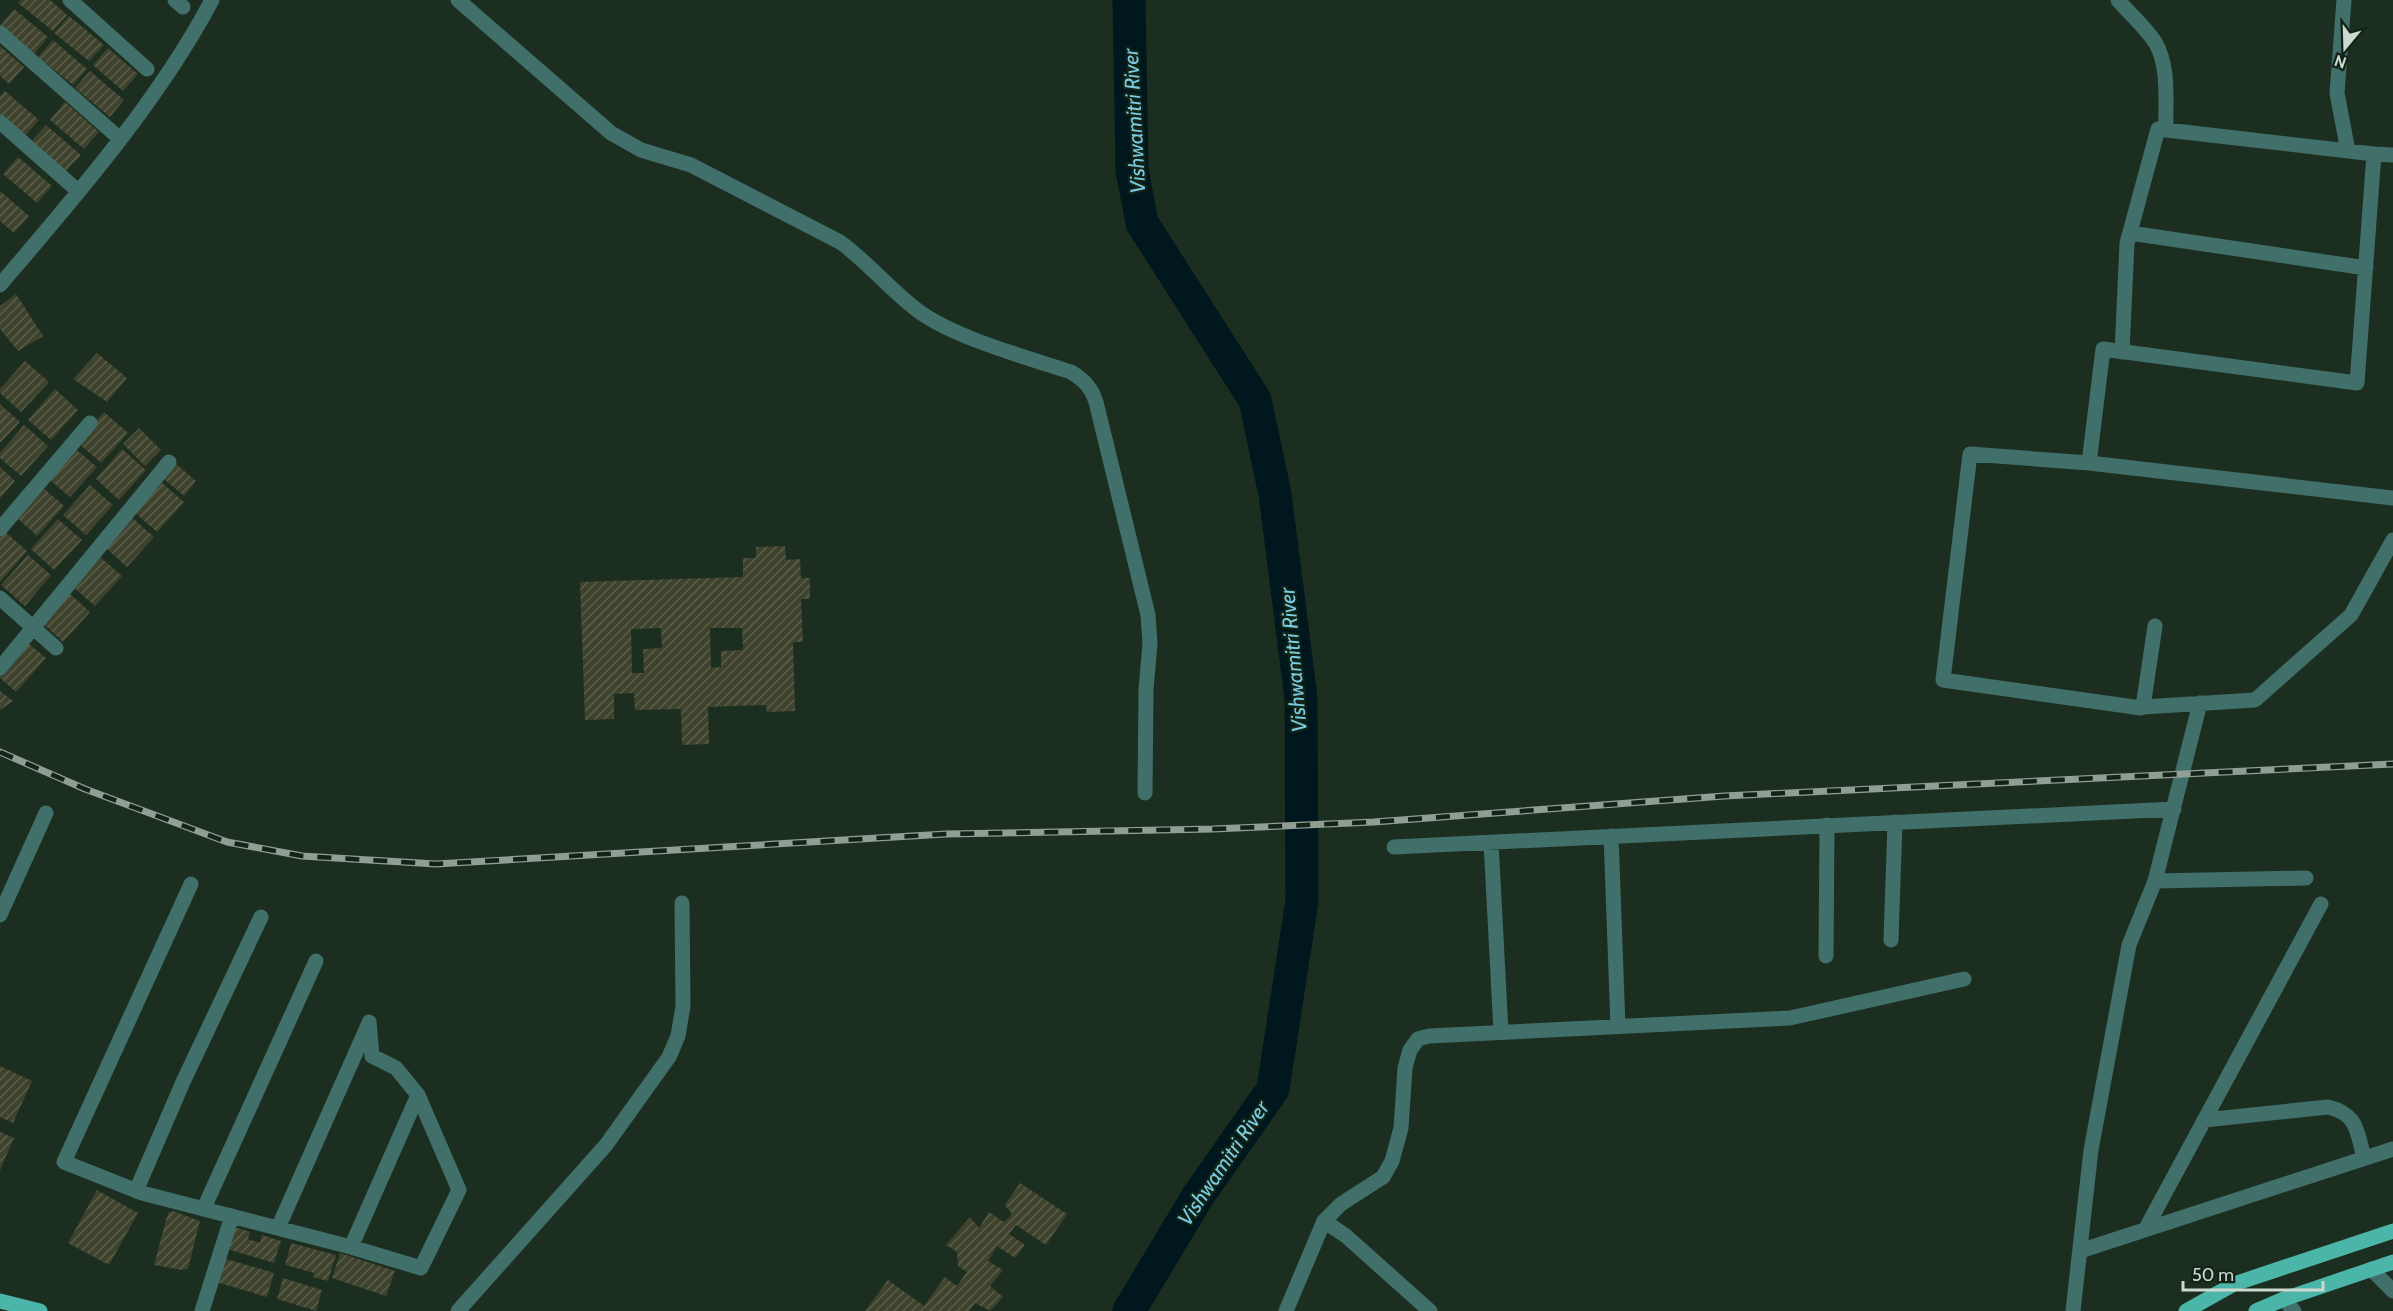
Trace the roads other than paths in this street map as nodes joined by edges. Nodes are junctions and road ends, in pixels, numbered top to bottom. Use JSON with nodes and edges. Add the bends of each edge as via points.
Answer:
{"nodes":[{"id":1,"x":70,"y":0,"type":"edge"},
{"id":2,"x":212,"y":0,"type":"edge"},
{"id":3,"x":458,"y":0,"type":"edge"},
{"id":4,"x":2118,"y":0,"type":"edge"},
{"id":5,"x":2344,"y":0,"type":"edge"},
{"id":6,"x":0,"y":33,"type":"edge"},
{"id":7,"x":147,"y":69,"type":"dead end"},
{"id":8,"x":2,"y":127,"type":"edge"},
{"id":9,"x":2166,"y":130,"type":"junction"},
{"id":10,"x":119,"y":138,"type":"junction"},
{"id":11,"x":2348,"y":151,"type":"junction"},
{"id":12,"x":2374,"y":154,"type":"junction"},
{"id":13,"x":2393,"y":155,"type":"edge"},
{"id":14,"x":78,"y":191,"type":"junction"},
{"id":15,"x":2130,"y":232,"type":"junction"},
{"id":16,"x":2366,"y":268,"type":"junction"},
{"id":17,"x":0,"y":285,"type":"edge"},
{"id":18,"x":2122,"y":352,"type":"junction"},
{"id":19,"x":90,"y":423,"type":"dead end"},
{"id":20,"x":168,"y":462,"type":"dead end"},
{"id":21,"x":2089,"y":463,"type":"junction"},
{"id":22,"x":2393,"y":498,"type":"edge"},
{"id":23,"x":0,"y":529,"type":"edge"},
{"id":24,"x":2393,"y":540,"type":"edge"},
{"id":25,"x":0,"y":598,"type":"edge"},
{"id":26,"x":2155,"y":626,"type":"dead end"},
{"id":27,"x":34,"y":627,"type":"junction"},
{"id":28,"x":56,"y":648,"type":"dead end"},
{"id":29,"x":0,"y":668,"type":"edge"},
{"id":30,"x":2200,"y":704,"type":"junction"},
{"id":31,"x":2143,"y":707,"type":"junction"},
{"id":32,"x":1145,"y":793,"type":"dead end"},
{"id":33,"x":2174,"y":809,"type":"junction"},
{"id":34,"x":46,"y":813,"type":"dead end"},
{"id":35,"x":1895,"y":822,"type":"junction"},
{"id":36,"x":1827,"y":825,"type":"junction"},
{"id":37,"x":1611,"y":836,"type":"junction"},
{"id":38,"x":1491,"y":842,"type":"junction"},
{"id":39,"x":1394,"y":847,"type":"dead end"},
{"id":40,"x":2307,"y":878,"type":"dead end"},
{"id":41,"x":2155,"y":881,"type":"junction"},
{"id":42,"x":191,"y":884,"type":"dead end"},
{"id":43,"x":682,"y":903,"type":"dead end"},
{"id":44,"x":2321,"y":904,"type":"dead end"},
{"id":45,"x":0,"y":913,"type":"edge"},
{"id":46,"x":261,"y":917,"type":"dead end"},
{"id":47,"x":1891,"y":940,"type":"dead end"},
{"id":48,"x":1826,"y":956,"type":"dead end"},
{"id":49,"x":316,"y":961,"type":"dead end"},
{"id":50,"x":1965,"y":979,"type":"dead end"},
{"id":51,"x":1618,"y":1026,"type":"junction"},
{"id":52,"x":1502,"y":1032,"type":"junction"},
{"id":53,"x":418,"y":1095,"type":"junction"},
{"id":54,"x":2204,"y":1120,"type":"junction"},
{"id":55,"x":2393,"y":1149,"type":"edge"},
{"id":56,"x":2364,"y":1158,"type":"junction"},
{"id":57,"x":136,"y":1191,"type":"junction"},
{"id":58,"x":204,"y":1208,"type":"junction"},
{"id":59,"x":232,"y":1216,"type":"junction"},
{"id":60,"x":1324,"y":1221,"type":"junction"},
{"id":61,"x":278,"y":1228,"type":"junction"},
{"id":62,"x":2145,"y":1230,"type":"junction"},
{"id":63,"x":2393,"y":1231,"type":"edge"},
{"id":64,"x":351,"y":1247,"type":"junction"},
{"id":65,"x":2080,"y":1251,"type":"junction"},
{"id":66,"x":2393,"y":1262,"type":"edge"},
{"id":67,"x":2371,"y":1269,"type":"junction"},
{"id":68,"x":2393,"y":1291,"type":"edge"},
{"id":69,"x":2284,"y":1299,"type":"junction"},
{"id":70,"x":0,"y":1301,"type":"edge"},
{"id":71,"x":40,"y":1311,"type":"edge"},
{"id":72,"x":202,"y":1311,"type":"edge"},
{"id":73,"x":458,"y":1311,"type":"edge"},
{"id":74,"x":1286,"y":1311,"type":"edge"},
{"id":75,"x":1430,"y":1311,"type":"edge"},
{"id":76,"x":2073,"y":1311,"type":"edge"},
{"id":77,"x":2186,"y":1311,"type":"edge"},
{"id":78,"x":2256,"y":1311,"type":"edge"},
{"id":79,"x":2294,"y":1311,"type":"edge"}],
"edges":[{"from":1,"to":7,"type":"street"},
{"from":2,"to":10,"type":"street","via":[[170,72]]},
{"from":3,"to":32,"type":"street","via":[[625,143],[691,165],[840,242],[915,309],[941,324],[1084,380],[1096,402],[1148,615]]},
{"from":4,"to":9,"type":"street","via":[[2156,44],[2161,57]]},
{"from":5,"to":11,"type":"street","via":[[2337,93]]},
{"from":6,"to":10,"type":"street"},
{"from":8,"to":14,"type":"street"},
{"from":9,"to":11,"type":"street"},
{"from":9,"to":15,"type":"street","via":[[2158,129]]},
{"from":10,"to":14,"type":"street"},
{"from":11,"to":12,"type":"street"},
{"from":12,"to":13,"type":"street"},
{"from":12,"to":16,"type":"street"},
{"from":14,"to":17,"type":"street"},
{"from":15,"to":16,"type":"street"},
{"from":15,"to":18,"type":"street"},
{"from":16,"to":18,"type":"street","via":[[2357,383]]},
{"from":18,"to":21,"type":"street","via":[[2103,349]]},
{"from":19,"to":23,"type":"street"},
{"from":20,"to":27,"type":"street"},
{"from":21,"to":22,"type":"street"},
{"from":21,"to":31,"type":"street","via":[[1970,454],[1943,680]]},
{"from":24,"to":30,"type":"street","via":[[2351,615],[2255,700]]},
{"from":25,"to":27,"type":"street"},
{"from":26,"to":31,"type":"street"},
{"from":27,"to":28,"type":"street"},
{"from":27,"to":29,"type":"street"},
{"from":30,"to":31,"type":"street"},
{"from":30,"to":33,"type":"street"},
{"from":33,"to":35,"type":"street"},
{"from":33,"to":41,"type":"street"},
{"from":34,"to":45,"type":"street"},
{"from":35,"to":36,"type":"street"},
{"from":35,"to":47,"type":"street"},
{"from":36,"to":37,"type":"street"},
{"from":36,"to":48,"type":"street"},
{"from":37,"to":38,"type":"street"},
{"from":37,"to":51,"type":"street"},
{"from":38,"to":39,"type":"street"},
{"from":38,"to":52,"type":"street"},
{"from":40,"to":41,"type":"street"},
{"from":41,"to":65,"type":"street","via":[[2129,945],[2091,1150]]},
{"from":42,"to":57,"type":"street","via":[[64,1162]]},
{"from":43,"to":73,"type":"street","via":[[683,1006],[678,1036],[669,1057],[606,1145]]},
{"from":44,"to":54,"type":"street"},
{"from":46,"to":57,"type":"street"},
{"from":49,"to":58,"type":"street"},
{"from":50,"to":51,"type":"street","via":[[1790,1018]]},
{"from":51,"to":52,"type":"street"},
{"from":52,"to":60,"type":"street","via":[[1418,1039],[1405,1068],[1401,1128],[1392,1161],[1383,1177],[1341,1204]]},
{"from":53,"to":61,"type":"street","via":[[396,1068],[372,1056],[369,1022]]},
{"from":53,"to":64,"type":"street"},
{"from":53,"to":64,"type":"street","via":[[459,1190],[421,1268]]},
{"from":54,"to":56,"type":"street","via":[[2328,1107],[2341,1110],[2353,1119]]},
{"from":54,"to":62,"type":"street"},
{"from":55,"to":56,"type":"street"},
{"from":56,"to":62,"type":"street"},
{"from":57,"to":58,"type":"street"},
{"from":58,"to":59,"type":"street"},
{"from":59,"to":61,"type":"street"},
{"from":59,"to":72,"type":"street"},
{"from":60,"to":74,"type":"street"},
{"from":60,"to":75,"type":"street"},
{"from":61,"to":64,"type":"street"},
{"from":62,"to":65,"type":"street"},
{"from":63,"to":77,"type":"main road","via":[[2234,1284]]},
{"from":65,"to":76,"type":"street"},
{"from":66,"to":67,"type":"main road"},
{"from":67,"to":68,"type":"street"},
{"from":67,"to":69,"type":"main road"},
{"from":69,"to":78,"type":"main road"},
{"from":69,"to":79,"type":"street"},
{"from":70,"to":71,"type":"main road"}]}
